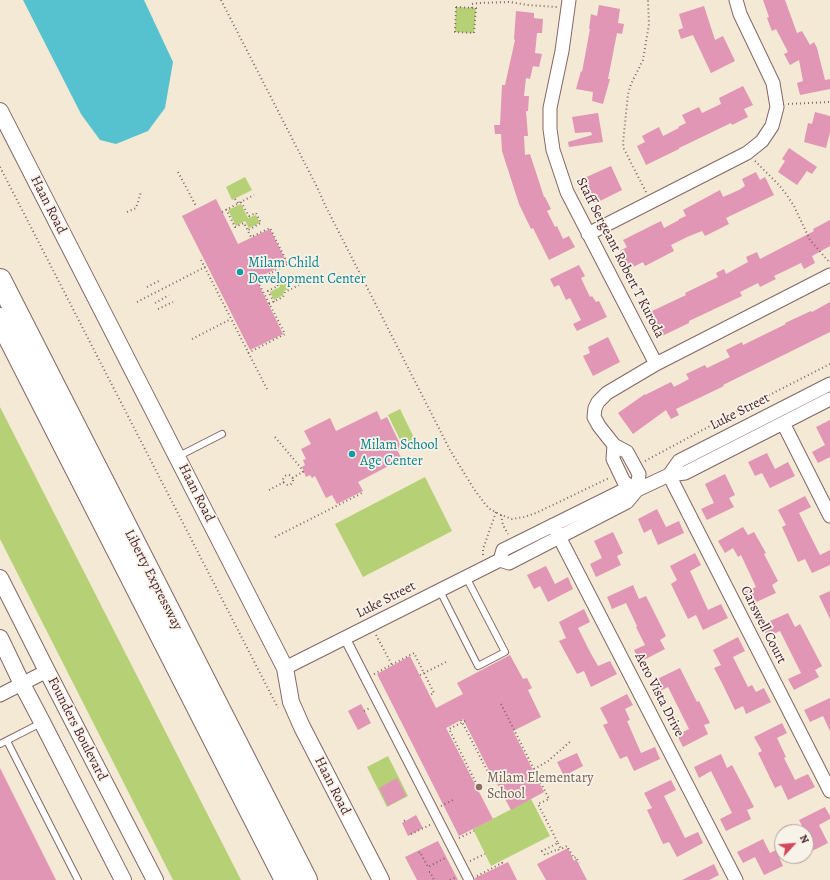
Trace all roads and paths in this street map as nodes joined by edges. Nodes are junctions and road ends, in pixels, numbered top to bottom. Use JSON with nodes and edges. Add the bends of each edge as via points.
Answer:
{"nodes":[{"id":1,"x":221,"y":0,"type":"edge"},
{"id":2,"x":648,"y":0,"type":"edge"},
{"id":3,"x":736,"y":0,"type":"edge"},
{"id":4,"x":569,"y":4,"type":"edge"},
{"id":5,"x":472,"y":8,"type":"junction"},
{"id":6,"x":830,"y":102,"type":"edge"},
{"id":7,"x":776,"y":104,"type":"junction"},
{"id":8,"x":0,"y":111,"type":"edge"},
{"id":9,"x":747,"y":153,"type":"junction"},
{"id":10,"x":0,"y":166,"type":"edge"},
{"id":11,"x":178,"y":172,"type":"dead end"},
{"id":12,"x":141,"y":192,"type":"dead end"},
{"id":13,"x":254,"y":195,"type":"dead end"},
{"id":14,"x":235,"y":199,"type":"dead end"},
{"id":15,"x":241,"y":202,"type":"junction"},
{"id":16,"x":651,"y":202,"type":"junction"},
{"id":17,"x":238,"y":204,"type":"junction"},
{"id":18,"x":196,"y":206,"type":"dead end"},
{"id":19,"x":226,"y":210,"type":"junction"},
{"id":20,"x":127,"y":212,"type":"dead end"},
{"id":21,"x":222,"y":212,"type":"dead end"},
{"id":22,"x":248,"y":230,"type":"junction"},
{"id":23,"x":588,"y":234,"type":"junction"},
{"id":24,"x":201,"y":260,"type":"dead end"},
{"id":25,"x":830,"y":264,"type":"edge"},
{"id":26,"x":206,"y":267,"type":"junction"},
{"id":27,"x":271,"y":272,"type":"junction"},
{"id":28,"x":830,"y":275,"type":"edge"},
{"id":29,"x":0,"y":280,"type":"edge"},
{"id":30,"x":161,"y":280,"type":"dead end"},
{"id":31,"x":276,"y":282,"type":"junction"},
{"id":32,"x":299,"y":284,"type":"dead end"},
{"id":33,"x":147,"y":287,"type":"dead end"},
{"id":34,"x":291,"y":289,"type":"junction"},
{"id":35,"x":169,"y":295,"type":"dead end"},
{"id":36,"x":137,"y":302,"type":"dead end"},
{"id":37,"x":173,"y":302,"type":"dead end"},
{"id":38,"x":274,"y":302,"type":"junction"},
{"id":39,"x":156,"y":303,"type":"dead end"},
{"id":40,"x":269,"y":304,"type":"junction"},
{"id":41,"x":158,"y":309,"type":"dead end"},
{"id":42,"x":0,"y":319,"type":"edge"},
{"id":43,"x":231,"y":319,"type":"junction"},
{"id":44,"x":192,"y":339,"type":"dead end"},
{"id":45,"x":248,"y":353,"type":"junction"},
{"id":46,"x":656,"y":364,"type":"junction"},
{"id":47,"x":830,"y":364,"type":"edge"},
{"id":48,"x":830,"y":384,"type":"edge"},
{"id":49,"x":268,"y":391,"type":"dead end"},
{"id":50,"x":830,"y":399,"type":"edge"},
{"id":51,"x":783,"y":423,"type":"junction"},
{"id":52,"x":222,"y":434,"type":"dead end"},
{"id":53,"x":275,"y":437,"type":"dead end"},
{"id":54,"x":614,"y":445,"type":"junction"},
{"id":55,"x":178,"y":457,"type":"junction"},
{"id":56,"x":635,"y":466,"type":"junction"},
{"id":57,"x":620,"y":473,"type":"junction"},
{"id":58,"x":669,"y":475,"type":"junction"},
{"id":59,"x":292,"y":478,"type":"junction"},
{"id":60,"x":284,"y":482,"type":"junction"},
{"id":61,"x":269,"y":490,"type":"dead end"},
{"id":62,"x":637,"y":490,"type":"junction"},
{"id":63,"x":364,"y":492,"type":"dead end"},
{"id":64,"x":496,"y":512,"type":"junction"},
{"id":65,"x":501,"y":515,"type":"junction"},
{"id":66,"x":830,"y":516,"type":"edge"},
{"id":67,"x":553,"y":525,"type":"junction"},
{"id":68,"x":275,"y":537,"type":"dead end"},
{"id":69,"x":560,"y":537,"type":"junction"},
{"id":70,"x":514,"y":544,"type":"junction"},
{"id":71,"x":500,"y":560,"type":"junction"},
{"id":72,"x":484,"y":568,"type":"junction"},
{"id":73,"x":0,"y":578,"type":"edge"},
{"id":74,"x":466,"y":578,"type":"junction"},
{"id":75,"x":440,"y":591,"type":"junction"},
{"id":76,"x":371,"y":625,"type":"junction"},
{"id":77,"x":0,"y":638,"type":"edge"},
{"id":78,"x":345,"y":638,"type":"junction"},
{"id":79,"x":446,"y":662,"type":"dead end"},
{"id":80,"x":392,"y":665,"type":"junction"},
{"id":81,"x":285,"y":668,"type":"junction"},
{"id":82,"x":47,"y":671,"type":"junction"},
{"id":83,"x":424,"y":673,"type":"junction"},
{"id":84,"x":371,"y":675,"type":"dead end"},
{"id":85,"x":420,"y":675,"type":"dead end"},
{"id":86,"x":22,"y":684,"type":"junction"},
{"id":87,"x":0,"y":695,"type":"edge"},
{"id":88,"x":430,"y":695,"type":"dead end"},
{"id":89,"x":501,"y":704,"type":"dead end"},
{"id":90,"x":279,"y":710,"type":"dead end"},
{"id":91,"x":42,"y":722,"type":"junction"},
{"id":92,"x":572,"y":740,"type":"dead end"},
{"id":93,"x":7,"y":741,"type":"junction"},
{"id":94,"x":0,"y":744,"type":"edge"},
{"id":95,"x":534,"y":769,"type":"junction"},
{"id":96,"x":491,"y":778,"type":"dead end"},
{"id":97,"x":477,"y":785,"type":"dead end"},
{"id":98,"x":830,"y":791,"type":"edge"},
{"id":99,"x":455,"y":799,"type":"dead end"},
{"id":100,"x":438,"y":807,"type":"dead end"},
{"id":101,"x":407,"y":819,"type":"dead end"},
{"id":102,"x":404,"y":821,"type":"dead end"},
{"id":103,"x":438,"y":821,"type":"junction"},
{"id":104,"x":474,"y":831,"type":"dead end"},
{"id":105,"x":411,"y":834,"type":"dead end"},
{"id":106,"x":455,"y":840,"type":"dead end"},
{"id":107,"x":558,"y":843,"type":"junction"},
{"id":108,"x":560,"y":852,"type":"dead end"},
{"id":109,"x":420,"y":853,"type":"dead end"},
{"id":110,"x":455,"y":853,"type":"junction"},
{"id":111,"x":485,"y":854,"type":"dead end"},
{"id":112,"x":501,"y":861,"type":"dead end"},
{"id":113,"x":467,"y":863,"type":"dead end"},
{"id":114,"x":579,"y":863,"type":"dead end"},
{"id":115,"x":429,"y":872,"type":"dead end"},
{"id":116,"x":471,"y":879,"type":"edge"},
{"id":117,"x":78,"y":880,"type":"edge"},
{"id":118,"x":123,"y":880,"type":"edge"},
{"id":119,"x":155,"y":880,"type":"edge"},
{"id":120,"x":286,"y":880,"type":"edge"},
{"id":121,"x":306,"y":880,"type":"edge"},
{"id":122,"x":380,"y":880,"type":"edge"},
{"id":123,"x":434,"y":880,"type":"edge"},
{"id":124,"x":736,"y":880,"type":"edge"}],
"edges":[{"from":1,"to":64,"type":"path","via":[[450,450],[485,504]]},
{"from":2,"to":16,"type":"path","via":[[643,60],[628,94],[623,142],[624,149]]},
{"from":3,"to":7,"type":"street","via":[[740,14],[773,83]]},
{"from":4,"to":5,"type":"path","via":[[527,6],[510,2],[479,3],[472,4]]},
{"from":4,"to":23,"type":"street","name":"Staff Sergeant Robert T Kuroda","via":[[550,108],[550,129],[553,150],[567,192]]},
{"from":5,"to":5,"type":"path","via":[[456,7],[455,32],[474,33],[476,8]]},
{"from":6,"to":7,"type":"path"},
{"from":7,"to":9,"type":"street","via":[[772,126],[762,141]]},
{"from":8,"to":55,"type":"street","name":"Haan Road"},
{"from":9,"to":16,"type":"street"},
{"from":9,"to":25,"type":"path","via":[[783,189],[810,240]]},
{"from":10,"to":90,"type":"path"},
{"from":11,"to":18,"type":"path"},
{"from":12,"to":20,"type":"path","via":[[136,208]]},
{"from":13,"to":15,"type":"path"},
{"from":14,"to":17,"type":"path"},
{"from":15,"to":17,"type":"path"},
{"from":15,"to":22,"type":"path","via":[[249,216],[256,213],[262,223]]},
{"from":16,"to":23,"type":"street"},
{"from":17,"to":19,"type":"path"},
{"from":19,"to":21,"type":"path"},
{"from":19,"to":22,"type":"path","via":[[235,227],[244,223]]},
{"from":22,"to":27,"type":"path","via":[[251,237],[270,228],[288,264]]},
{"from":23,"to":46,"type":"street","name":"Staff Sergeant Robert T Kuroda"},
{"from":24,"to":26,"type":"path"},
{"from":26,"to":36,"type":"path"},
{"from":26,"to":43,"type":"path"},
{"from":27,"to":31,"type":"path"},
{"from":27,"to":40,"type":"path","via":[[257,280]]},
{"from":28,"to":46,"type":"street"},
{"from":29,"to":121,"type":"highway","name":"Liberty Expressway"},
{"from":30,"to":33,"type":"path"},
{"from":31,"to":34,"type":"path","via":[[285,277]]},
{"from":31,"to":38,"type":"path","via":[[278,286],[268,291]]},
{"from":32,"to":34,"type":"path"},
{"from":34,"to":38,"type":"path"},
{"from":35,"to":39,"type":"path"},
{"from":37,"to":41,"type":"path"},
{"from":38,"to":40,"type":"path"},
{"from":40,"to":45,"type":"path","via":[[285,334]]},
{"from":42,"to":120,"type":"highway","name":"Liberty Expressway"},
{"from":43,"to":44,"type":"path"},
{"from":43,"to":45,"type":"path"},
{"from":45,"to":49,"type":"path"},
{"from":46,"to":54,"type":"street","via":[[607,393],[598,402],[594,417]]},
{"from":47,"to":56,"type":"path"},
{"from":48,"to":58,"type":"street","name":"Luke Street","via":[[679,461]]},
{"from":50,"to":51,"type":"street","name":"Luke Street"},
{"from":51,"to":58,"type":"street","name":"Luke Street","via":[[685,473]]},
{"from":51,"to":66,"type":"street"},
{"from":52,"to":55,"type":"lane"},
{"from":53,"to":59,"type":"path","via":[[303,472]]},
{"from":54,"to":56,"type":"street","via":[[627,452]]},
{"from":54,"to":57,"type":"street","via":[[613,459]]},
{"from":55,"to":81,"type":"street","name":"Haan Road"},
{"from":56,"to":62,"type":"street","via":[[639,474]]},
{"from":57,"to":62,"type":"street","via":[[624,482]]},
{"from":57,"to":65,"type":"path","via":[[536,513],[512,519]]},
{"from":58,"to":62,"type":"street","name":"Luke Street"},
{"from":58,"to":98,"type":"street","name":"Carswell Court"},
{"from":59,"to":60,"type":"path","via":[[290,485]]},
{"from":59,"to":60,"type":"path","via":[[286,475]]},
{"from":60,"to":61,"type":"path"},
{"from":62,"to":67,"type":"street","name":"Luke Street","via":[[622,491]]},
{"from":62,"to":69,"type":"street","name":"Luke Street","via":[[627,502]]},
{"from":63,"to":68,"type":"path"},
{"from":64,"to":65,"type":"path"},
{"from":64,"to":72,"type":"path","via":[[483,549]]},
{"from":65,"to":70,"type":"path","via":[[503,525]]},
{"from":67,"to":69,"type":"street","name":"Aero Vista Drive"},
{"from":67,"to":70,"type":"street","name":"Luke Street"},
{"from":69,"to":71,"type":"street","name":"Luke Street","via":[[509,563]]},
{"from":69,"to":124,"type":"street","name":"Aero Vista Drive"},
{"from":70,"to":71,"type":"street","name":"Luke Street","via":[[503,550]]},
{"from":71,"to":72,"type":"street","name":"Luke Street"},
{"from":72,"to":74,"type":"street","name":"Luke Street"},
{"from":73,"to":82,"type":"street","name":"Founders Boulevard"},
{"from":74,"to":75,"type":"street","name":"Luke Street"},
{"from":74,"to":75,"type":"lane","via":[[505,652],[478,666]]},
{"from":75,"to":76,"type":"street","name":"Luke Street"},
{"from":76,"to":78,"type":"street","name":"Luke Street"},
{"from":76,"to":80,"type":"path"},
{"from":77,"to":86,"type":"street","name":"Founders Boulevard"},
{"from":78,"to":81,"type":"street","name":"Luke Street"},
{"from":78,"to":103,"type":"street"},
{"from":79,"to":83,"type":"path"},
{"from":80,"to":83,"type":"path","via":[[414,653]]},
{"from":80,"to":84,"type":"path"},
{"from":81,"to":122,"type":"street","name":"Haan Road","via":[[291,702],[302,727]]},
{"from":82,"to":86,"type":"street"},
{"from":82,"to":119,"type":"street","name":"Founders Boulevard"},
{"from":83,"to":85,"type":"path"},
{"from":83,"to":88,"type":"path","via":[[434,693]]},
{"from":86,"to":87,"type":"street"},
{"from":86,"to":91,"type":"street","name":"Founders Boulevard"},
{"from":89,"to":95,"type":"path"},
{"from":91,"to":93,"type":"lane"},
{"from":91,"to":118,"type":"street","name":"Founders Boulevard"},
{"from":92,"to":95,"type":"path","via":[[548,762]]},
{"from":93,"to":94,"type":"lane"},
{"from":93,"to":117,"type":"lane"},
{"from":95,"to":107,"type":"path","via":[[549,799],[538,804]]},
{"from":96,"to":97,"type":"path","via":[[463,721],[449,729]]},
{"from":99,"to":100,"type":"path"},
{"from":101,"to":102,"type":"path"},
{"from":103,"to":105,"type":"path"},
{"from":103,"to":110,"type":"street"},
{"from":104,"to":106,"type":"path"},
{"from":107,"to":108,"type":"path","via":[[542,851],[545,855],[558,849]]},
{"from":107,"to":114,"type":"path","via":[[561,849],[567,846]]},
{"from":109,"to":110,"type":"path","via":[[428,867]]},
{"from":110,"to":116,"type":"street"},
{"from":111,"to":113,"type":"path"},
{"from":112,"to":116,"type":"path","via":[[502,863]]},
{"from":115,"to":123,"type":"path"}]}
